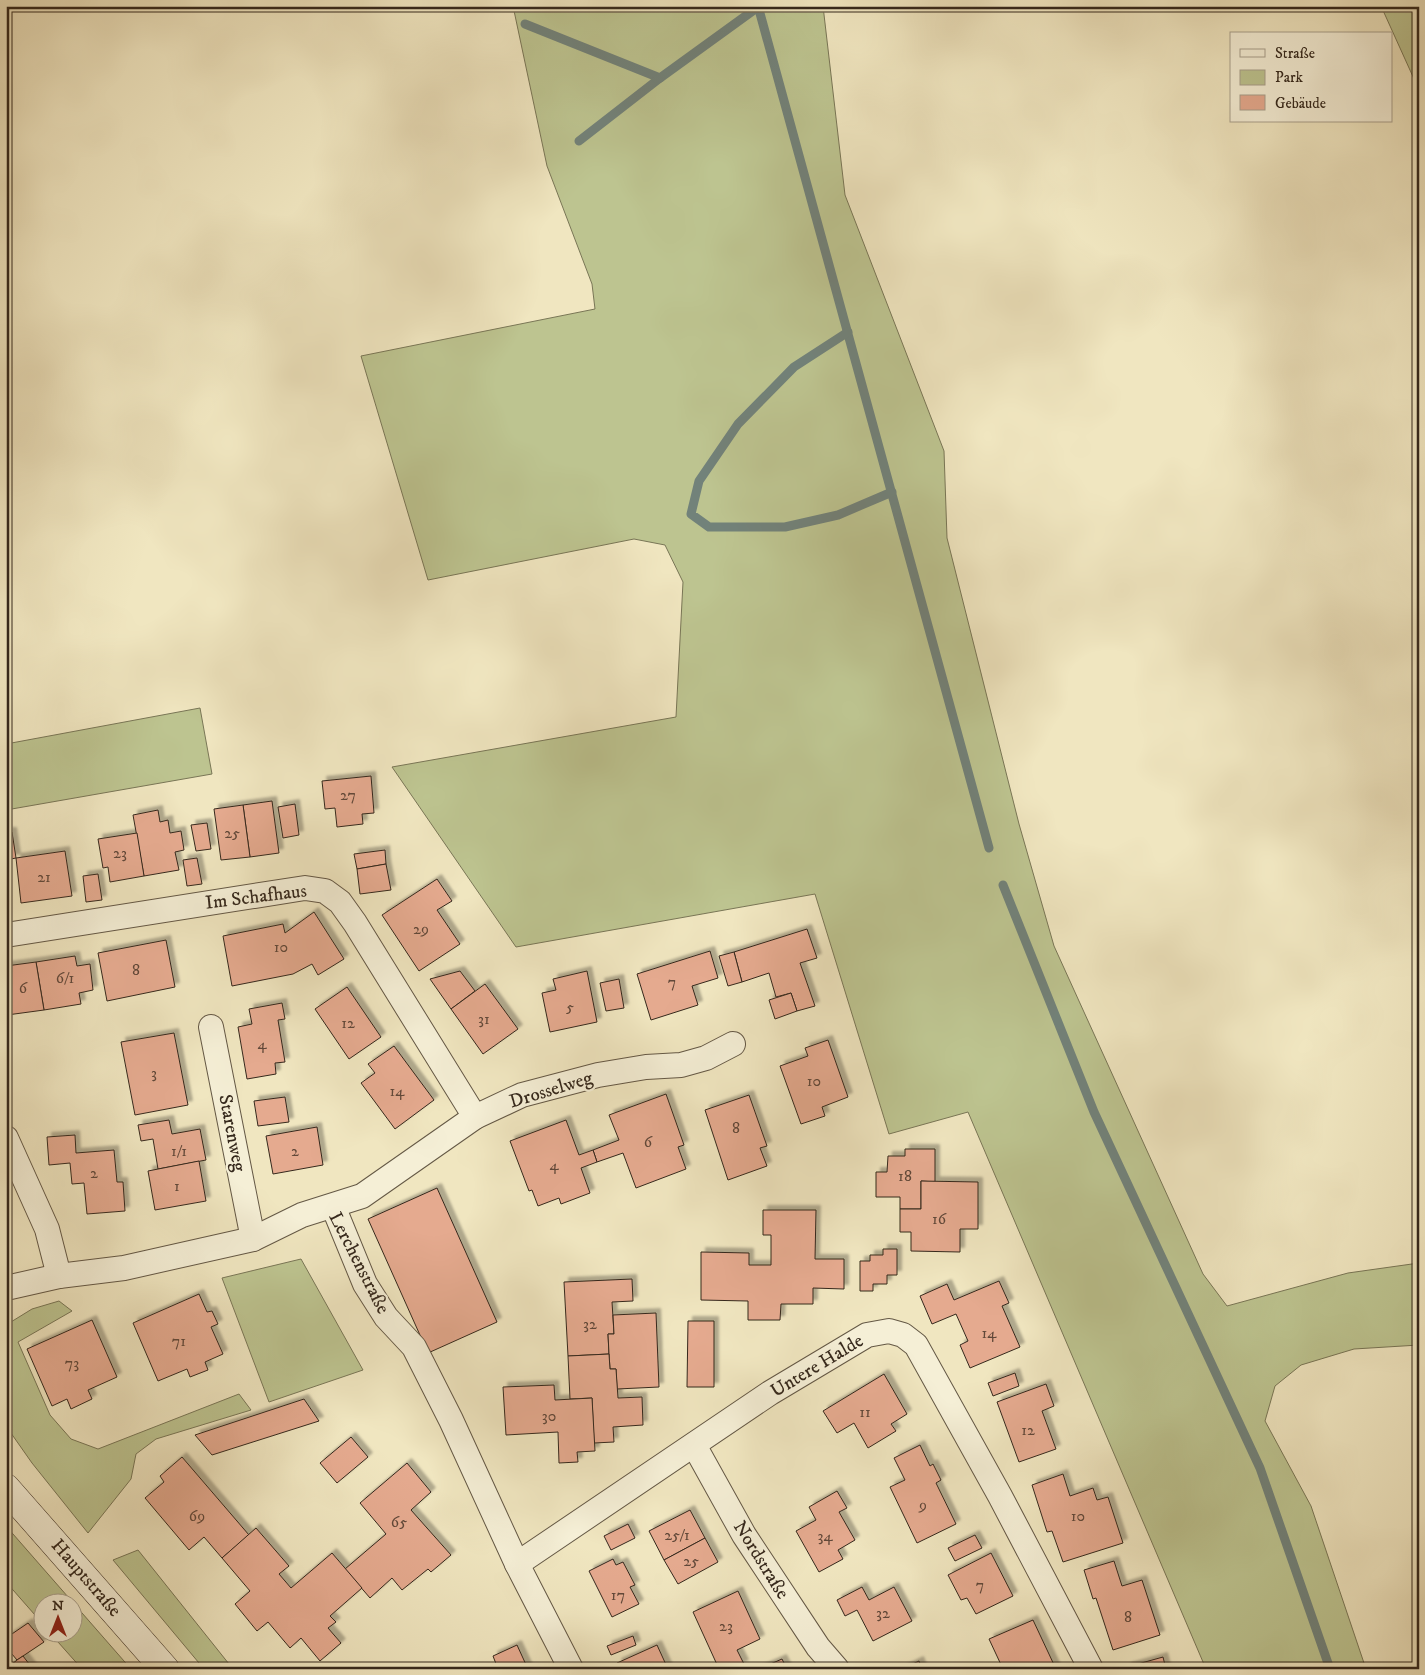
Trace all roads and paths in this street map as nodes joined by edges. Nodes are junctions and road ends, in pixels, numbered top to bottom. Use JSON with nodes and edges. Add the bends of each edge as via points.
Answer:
{"nodes":[{"id":1,"x":6,"y":936,"type":"edge"},
{"id":2,"x":211,"y":1027,"type":"dead end"},
{"id":3,"x":733,"y":1044,"type":"dead end"},
{"id":4,"x":475,"y":1117,"type":"junction"},
{"id":5,"x":6,"y":1138,"type":"edge"},
{"id":6,"x":333,"y":1206,"type":"junction"},
{"id":7,"x":253,"y":1239,"type":"junction"},
{"id":8,"x":59,"y":1276,"type":"junction"},
{"id":9,"x":6,"y":1288,"type":"edge"},
{"id":10,"x":694,"y":1445,"type":"junction"},
{"id":11,"x":6,"y":1488,"type":"edge"},
{"id":12,"x":516,"y":1564,"type":"junction"},
{"id":13,"x":164,"y":1669,"type":"edge"},
{"id":14,"x":570,"y":1669,"type":"edge"},
{"id":15,"x":837,"y":1669,"type":"edge"},
{"id":16,"x":1092,"y":1669,"type":"edge"}],
"edges":[{"from":1,"to":4,"type":"street","name":"Im Schafhaus","via":[[306,888],[325,891],[340,902],[355,923]]},
{"from":2,"to":7,"type":"street","name":"Starenweg"},
{"from":3,"to":4,"type":"street","name":"Drosselweg","via":[[706,1058],[681,1065],[598,1075],[522,1095]]},
{"from":4,"to":6,"type":"street","name":"Drosselweg","via":[[362,1196]]},
{"from":5,"to":8,"type":"street","via":[[47,1229]]},
{"from":6,"to":7,"type":"street","name":"Lerchenstraße","via":[[302,1215]]},
{"from":6,"to":12,"type":"street","name":"Lerchenstraße","via":[[365,1284],[386,1317],[414,1347]]},
{"from":7,"to":8,"type":"street","name":"Lerchenstraße","via":[[124,1268]]},
{"from":8,"to":9,"type":"street","name":"Lerchenstraße"},
{"from":10,"to":12,"type":"street","name":"Untere Halde"},
{"from":10,"to":15,"type":"street","name":"Nordstraße","via":[[744,1535],[818,1647]]},
{"from":10,"to":16,"type":"street","name":"Untere Halde","via":[[770,1393],[867,1335],[889,1331],[903,1334],[916,1345],[996,1487]]},
{"from":11,"to":13,"type":"main road","name":"Hauptstraße"},
{"from":12,"to":14,"type":"street","name":"Lerchenstraße"}]}
